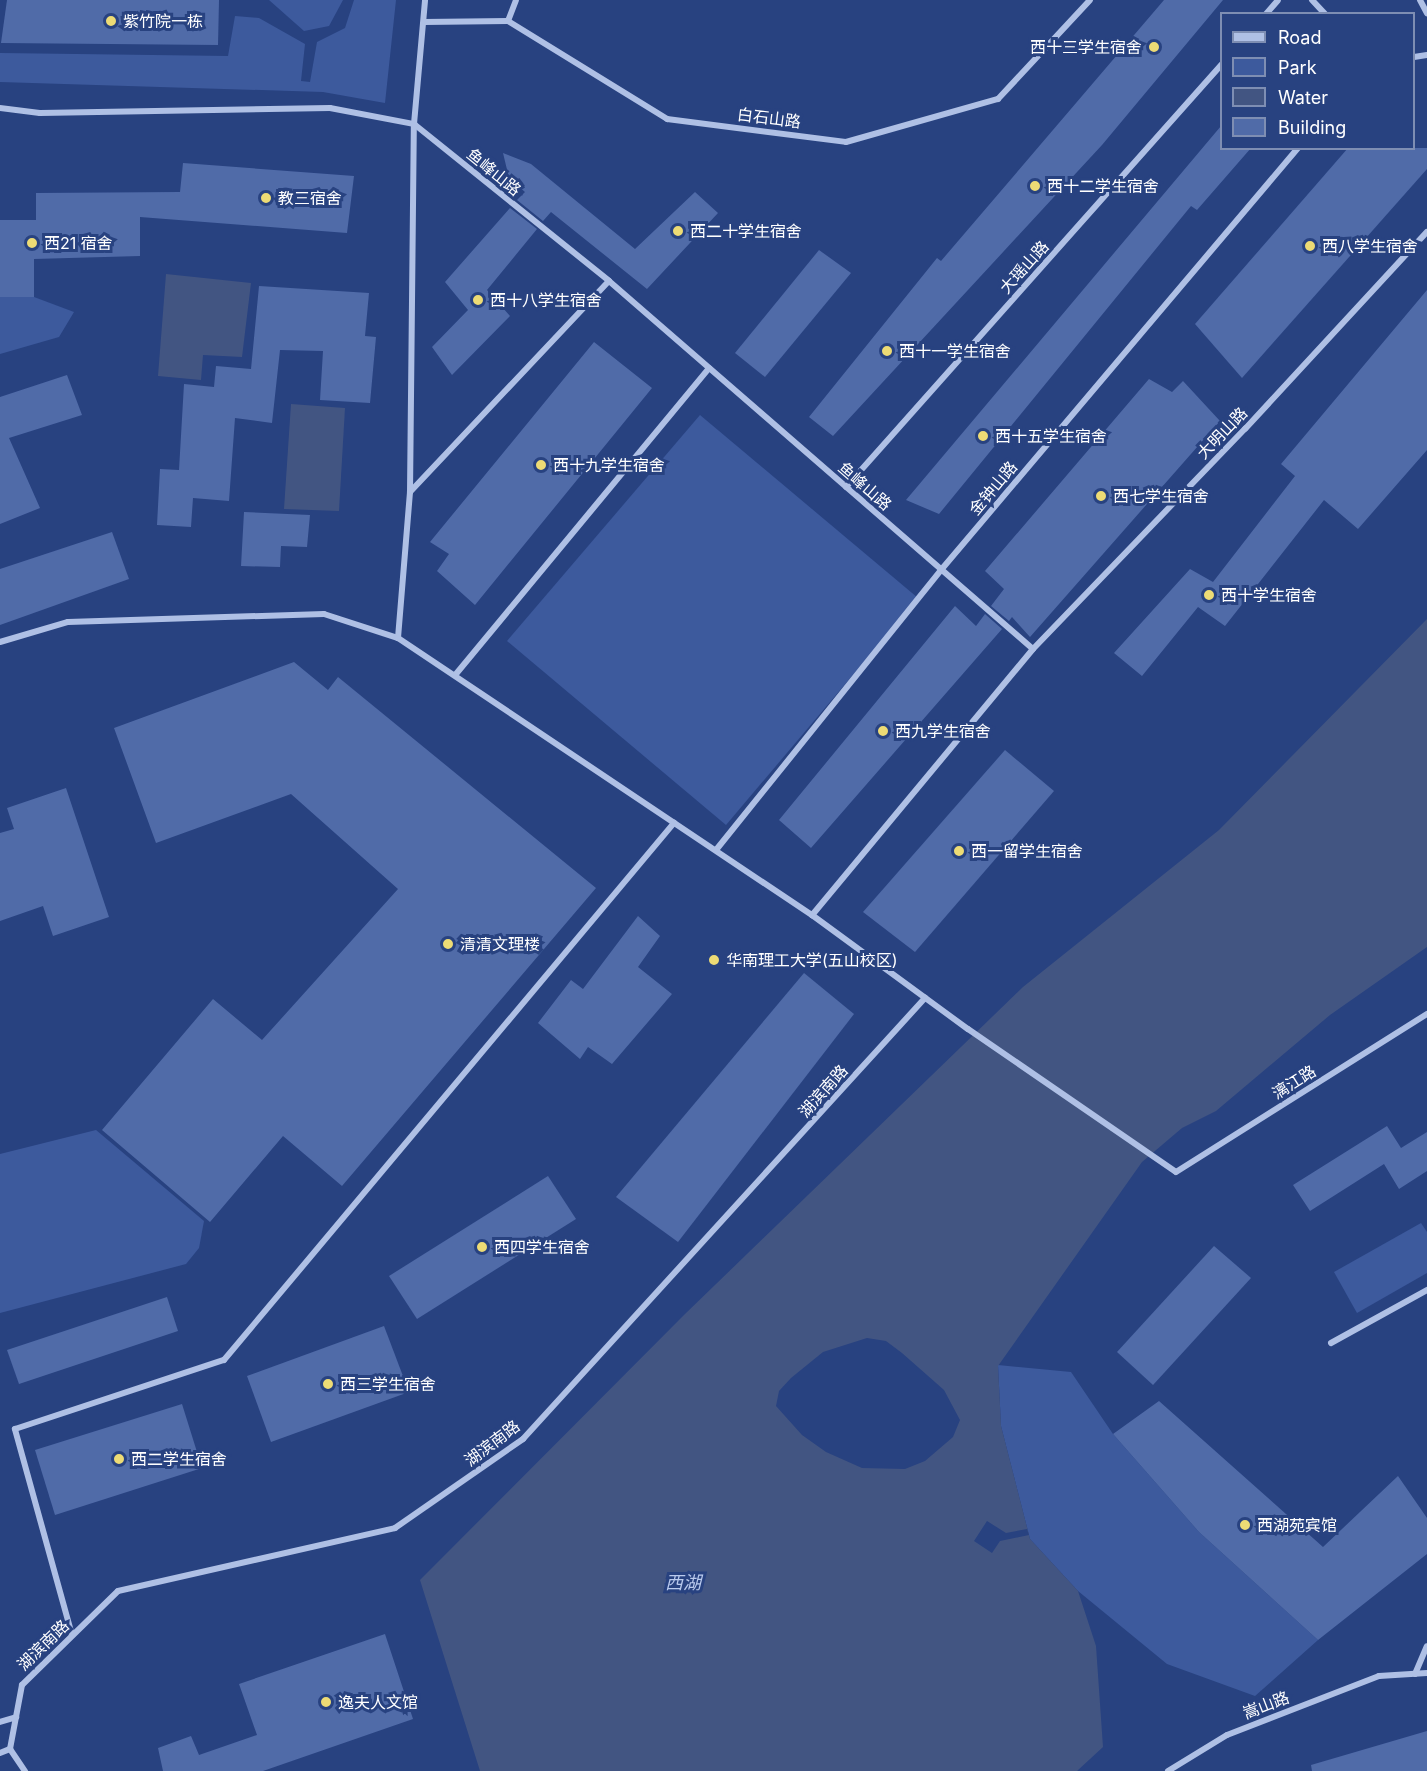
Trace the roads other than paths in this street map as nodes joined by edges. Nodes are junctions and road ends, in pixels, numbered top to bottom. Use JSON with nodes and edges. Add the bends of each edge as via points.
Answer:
{"nodes":[{"id":1,"x":425,"y":0,"type":"edge"},
{"id":2,"x":516,"y":0,"type":"edge"},
{"id":3,"x":1090,"y":0,"type":"edge"},
{"id":4,"x":1278,"y":0,"type":"edge"},
{"id":5,"x":1312,"y":0,"type":"edge"},
{"id":6,"x":1420,"y":0,"type":"edge"},
{"id":7,"x":1268,"y":12,"type":"edge"},
{"id":8,"x":1323,"y":12,"type":"edge"},
{"id":9,"x":1427,"y":13,"type":"edge"},
{"id":10,"x":508,"y":21,"type":"junction"},
{"id":11,"x":424,"y":22,"type":"junction"},
{"id":12,"x":1220,"y":65,"type":"edge"},
{"id":13,"x":0,"y":108,"type":"edge"},
{"id":14,"x":414,"y":124,"type":"junction"},
{"id":15,"x":1296,"y":150,"type":"edge"},
{"id":16,"x":1427,"y":232,"type":"edge"},
{"id":17,"x":609,"y":281,"type":"junction"},
{"id":18,"x":709,"y":368,"type":"junction"},
{"id":19,"x":846,"y":487,"type":"junction"},
{"id":20,"x":410,"y":492,"type":"junction"},
{"id":21,"x":941,"y":570,"type":"junction"},
{"id":22,"x":398,"y":638,"type":"junction"},
{"id":23,"x":0,"y":642,"type":"edge"},
{"id":24,"x":1033,"y":649,"type":"junction"},
{"id":25,"x":456,"y":674,"type":"junction"},
{"id":26,"x":674,"y":823,"type":"junction"},
{"id":27,"x":716,"y":850,"type":"junction"},
{"id":28,"x":812,"y":915,"type":"junction"},
{"id":29,"x":925,"y":998,"type":"junction"},
{"id":30,"x":1427,"y":1014,"type":"edge"},
{"id":31,"x":1427,"y":1290,"type":"edge"},
{"id":32,"x":1331,"y":1343,"type":"dead end"},
{"id":33,"x":72,"y":1635,"type":"junction"},
{"id":34,"x":1427,"y":1646,"type":"edge"},
{"id":35,"x":1427,"y":1673,"type":"edge"},
{"id":36,"x":1415,"y":1674,"type":"junction"},
{"id":37,"x":16,"y":1717,"type":"junction"},
{"id":38,"x":0,"y":1722,"type":"edge"},
{"id":39,"x":10,"y":1749,"type":"junction"},
{"id":40,"x":0,"y":1753,"type":"edge"},
{"id":41,"x":25,"y":1771,"type":"edge"},
{"id":42,"x":1168,"y":1771,"type":"edge"}],
"edges":[{"from":1,"to":11,"type":"street"},
{"from":2,"to":10,"type":"street"},
{"from":3,"to":10,"type":"street","name":"白石山路","via":[[998,99],[846,142],[667,119]]},
{"from":4,"to":7,"type":"street"},
{"from":5,"to":8,"type":"street"},
{"from":6,"to":9,"type":"street"},
{"from":10,"to":11,"type":"street"},
{"from":11,"to":14,"type":"street"},
{"from":12,"to":19,"type":"street","name":"大瑶山路"},
{"from":13,"to":14,"type":"street","via":[[40,113],[330,108]]},
{"from":14,"to":17,"type":"street","name":"鱼峰山路"},
{"from":14,"to":20,"type":"street"},
{"from":15,"to":21,"type":"street","name":"金钟山路"},
{"from":16,"to":24,"type":"street","name":"大明山路","via":[[1245,429]]},
{"from":17,"to":18,"type":"street","name":"鱼峰山路"},
{"from":17,"to":20,"type":"street"},
{"from":18,"to":19,"type":"street","name":"鱼峰山路"},
{"from":18,"to":25,"type":"street"},
{"from":19,"to":21,"type":"street","name":"鱼峰山路"},
{"from":20,"to":22,"type":"street"},
{"from":21,"to":24,"type":"street","name":"鱼峰山路"},
{"from":21,"to":27,"type":"street","name":"金钟山路"},
{"from":22,"to":23,"type":"street","via":[[324,614],[68,622]]},
{"from":22,"to":25,"type":"street"},
{"from":24,"to":28,"type":"street"},
{"from":25,"to":26,"type":"street"},
{"from":26,"to":27,"type":"street"},
{"from":26,"to":33,"type":"street","via":[[224,1360],[15,1429]]},
{"from":27,"to":28,"type":"street"},
{"from":28,"to":29,"type":"street"},
{"from":29,"to":30,"type":"street","name":"漓江路","via":[[1176,1172]]},
{"from":29,"to":33,"type":"street","name":"湖滨南路","via":[[523,1439],[395,1528],[118,1592]]},
{"from":31,"to":32,"type":"street"},
{"from":33,"to":37,"type":"street","name":"湖滨南路","via":[[22,1684]]},
{"from":34,"to":36,"type":"street"},
{"from":35,"to":36,"type":"street","name":"嵩山路"},
{"from":36,"to":42,"type":"street","name":"嵩山路","via":[[1379,1676],[1227,1735]]},
{"from":37,"to":38,"type":"street"},
{"from":37,"to":39,"type":"street","name":"湖滨南路"},
{"from":39,"to":40,"type":"street"},
{"from":39,"to":41,"type":"street"}]}
